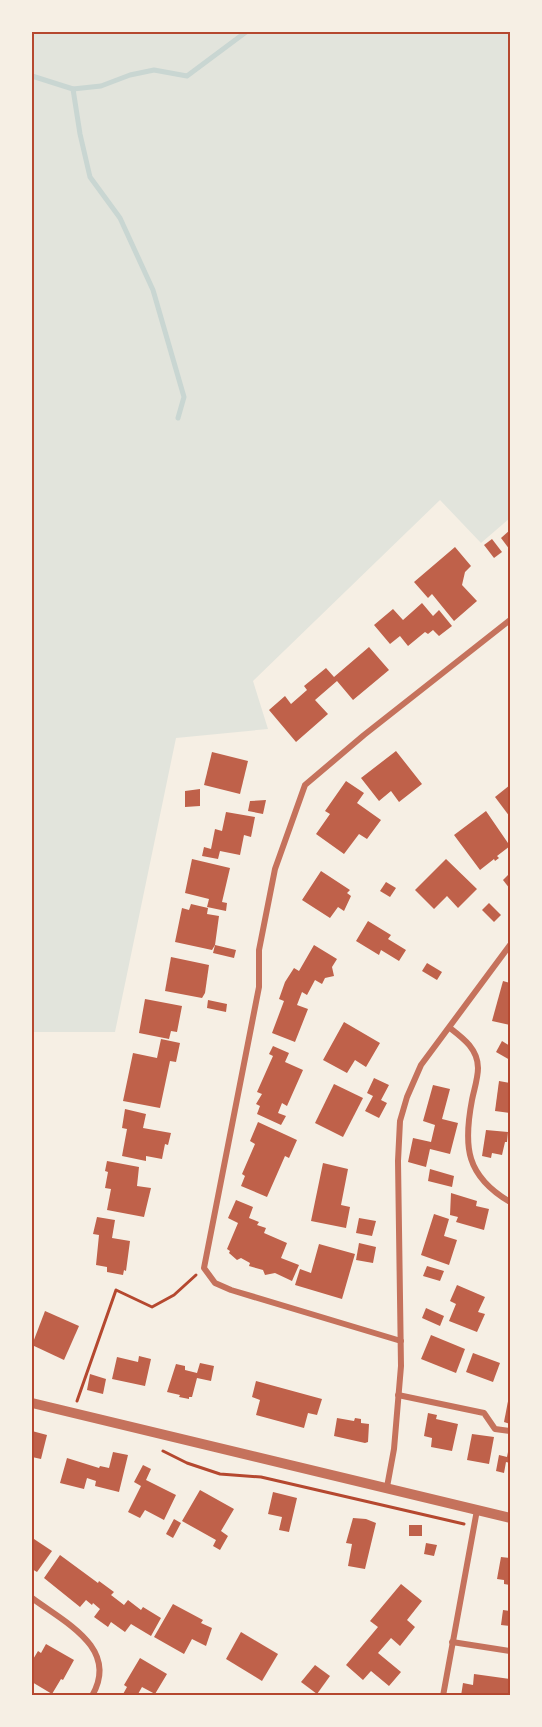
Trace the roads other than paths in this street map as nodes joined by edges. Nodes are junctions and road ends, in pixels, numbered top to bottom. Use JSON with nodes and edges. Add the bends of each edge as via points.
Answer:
{"nodes":[{"id":1,"x":510,"y":620,"type":"edge"},
{"id":2,"x":510,"y":945,"type":"edge"},
{"id":3,"x":450,"y":1028,"type":"junction"},
{"id":4,"x":510,"y":1202,"type":"edge"},
{"id":5,"x":401,"y":1341,"type":"junction"},
{"id":6,"x":399,"y":1395,"type":"junction"},
{"id":7,"x":32,"y":1403,"type":"edge"},
{"id":8,"x":510,"y":1431,"type":"edge"},
{"id":9,"x":387,"y":1487,"type":"junction"},
{"id":10,"x":477,"y":1510,"type":"junction"},
{"id":11,"x":510,"y":1518,"type":"edge"},
{"id":12,"x":32,"y":1598,"type":"edge"},
{"id":13,"x":452,"y":1642,"type":"junction"},
{"id":14,"x":510,"y":1651,"type":"edge"},
{"id":15,"x":92,"y":1695,"type":"edge"},
{"id":16,"x":443,"y":1695,"type":"edge"}],
"edges":[{"from":1,"to":5,"type":"street","via":[[305,785],[275,869],[259,950],[259,987],[204,1268],[216,1283],[231,1290]]},
{"from":2,"to":3,"type":"street"},
{"from":3,"to":4,"type":"street","via":[[465,1039],[478,1067],[466,1129],[470,1155],[479,1176]]},
{"from":3,"to":5,"type":"street","via":[[421,1065],[400,1121]]},
{"from":5,"to":6,"type":"street"},
{"from":6,"to":8,"type":"street","via":[[484,1413],[495,1429]]},
{"from":6,"to":9,"type":"street"},
{"from":7,"to":9,"type":"street"},
{"from":9,"to":10,"type":"street"},
{"from":10,"to":11,"type":"street"},
{"from":10,"to":13,"type":"street"},
{"from":12,"to":15,"type":"street","via":[[90,1641],[101,1672]]},
{"from":13,"to":14,"type":"street"},
{"from":13,"to":16,"type":"street"}]}
